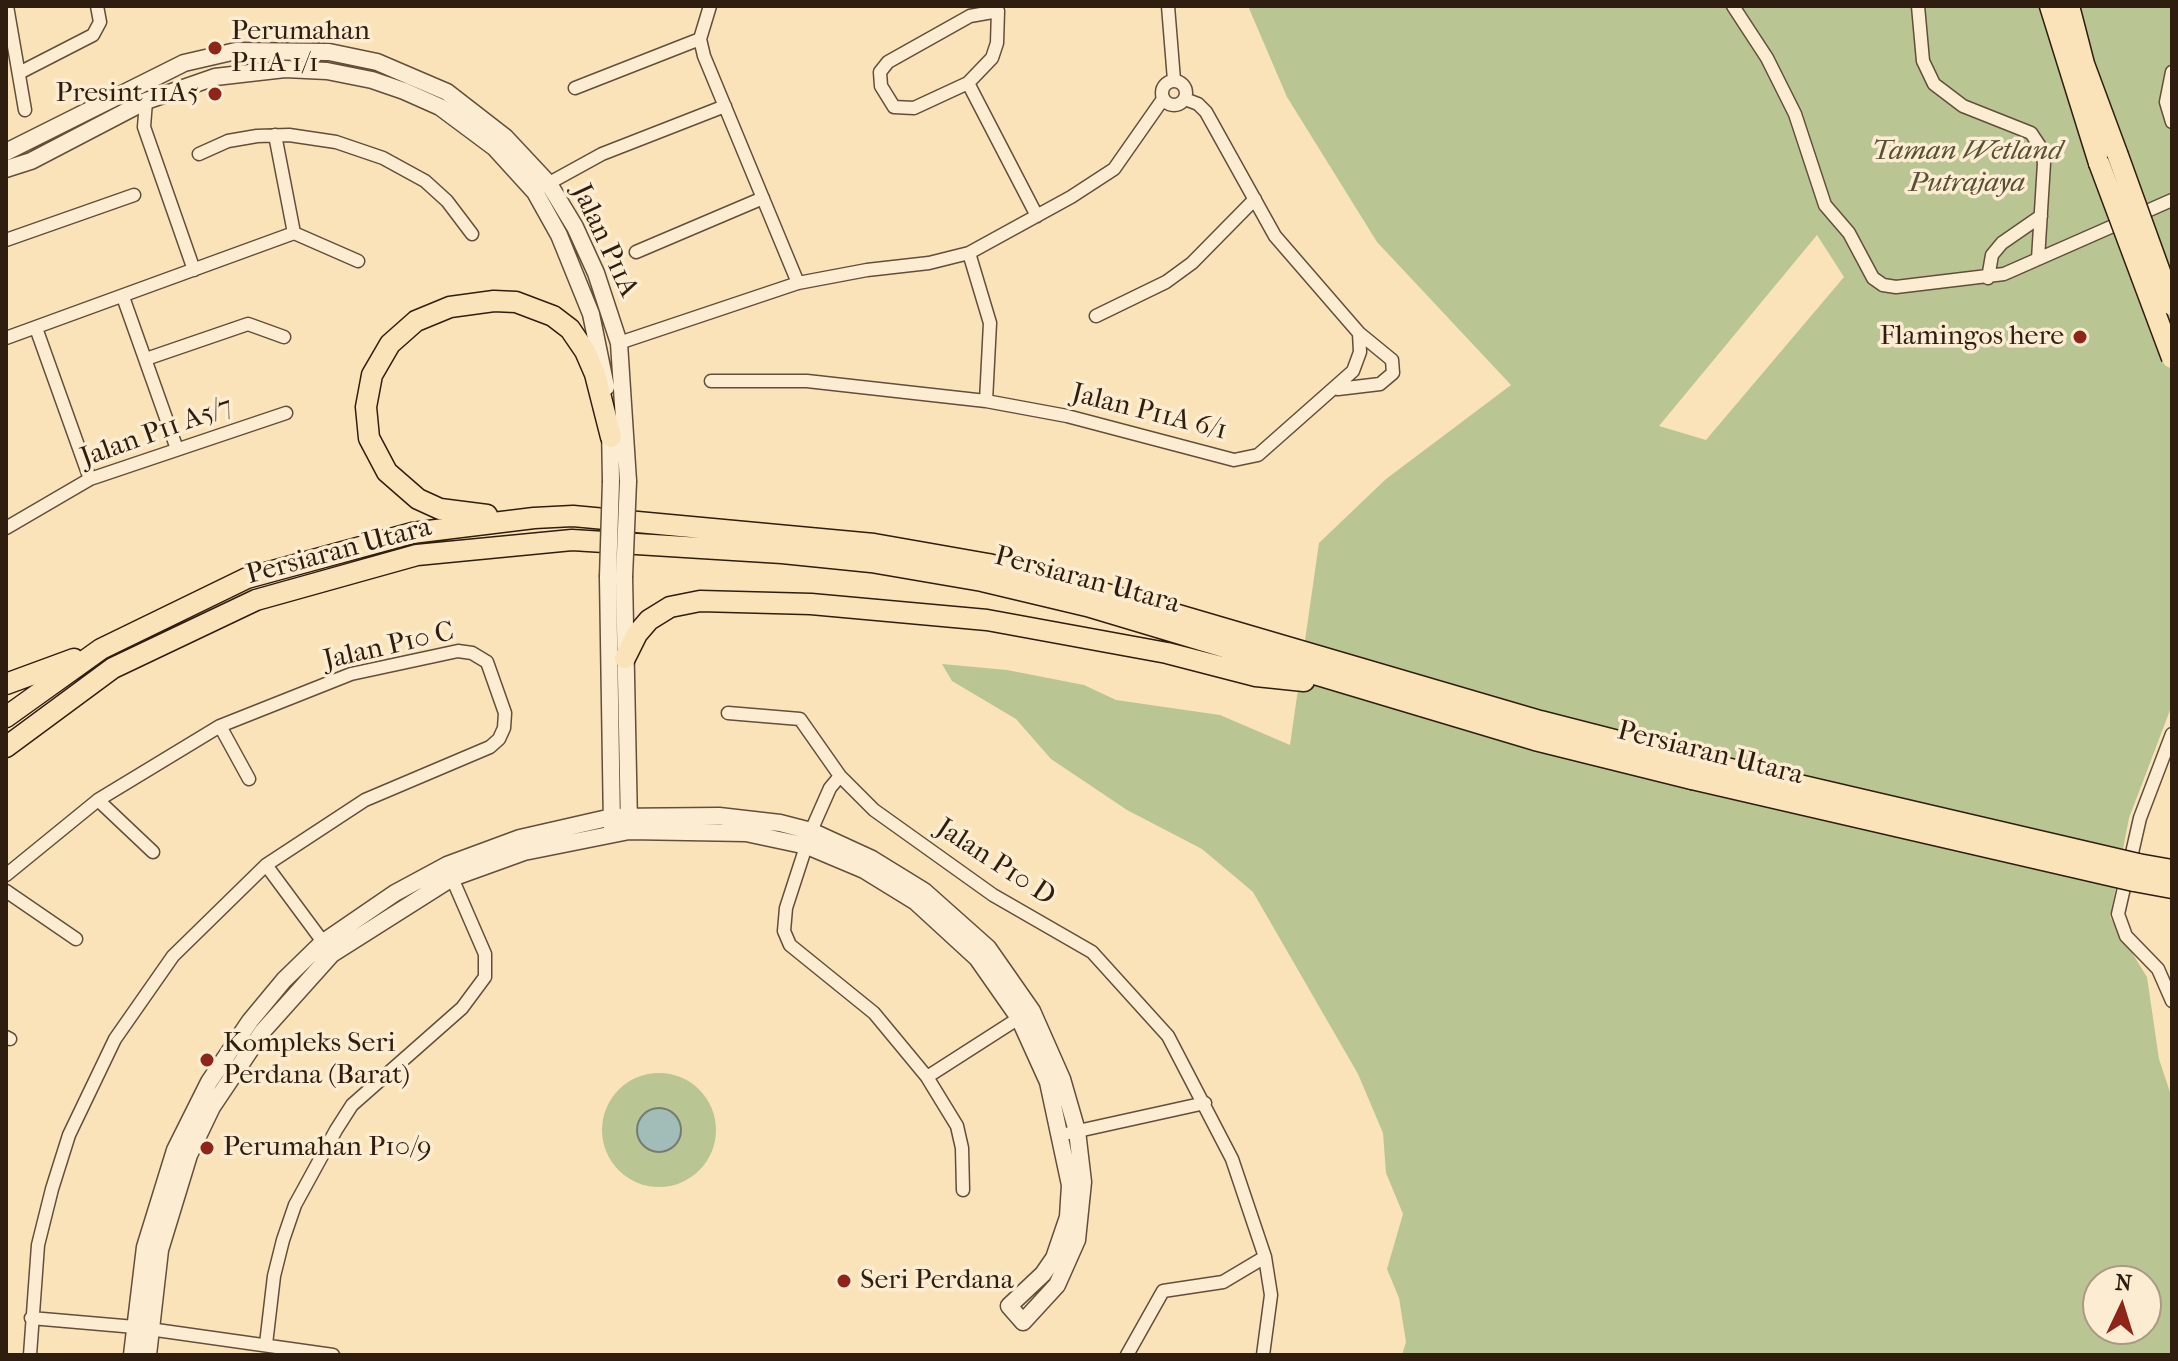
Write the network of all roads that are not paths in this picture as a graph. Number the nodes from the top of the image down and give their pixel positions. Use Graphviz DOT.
graph roads {
  1 [pos="7,6"];
  2 [pos="97,6"];
  3 [pos="710,6"];
  4 [pos="1168,6"];
  5 [pos="1733,6"];
  6 [pos="1918,6"];
  7 [pos="2050,6"];
  8 [pos="2069,6"];
  9 [pos="998,9"];
  10 [pos="700,39"];
  11 [pos="2172,72"];
  12 [pos="19,73"];
  13 [pos="1174,80"];
  14 [pos="968,83"];
  15 [pos="575,88"];
  16 [pos="1163,99"];
  17 [pos="1185,99"];
  18 [pos="146,101"];
  19 [pos="725,106"];
  20 [pos="25,110"];
  21 [pos="127,110"];
  22 [pos="2172,122"];
  23 [pos="144,127"];
  24 [pos="275,135"];
  25 [pos="6,152"];
  26 [pos="199,154"];
  27 [pos="2108,158"];
  28 [pos="6,169"];
  29 [pos="542,188"];
  30 [pos="134,195"];
  31 [pos="763,198"];
  32 [pos="1255,199"];
  33 [pos="2172,200"];
  34 [pos="1037,216"];
  35 [pos="2041,216"];
  36 [pos="294,233"];
  37 [pos="472,234"];
  38 [pos="6,240"];
  39 [pos="636,252"];
  40 [pos="969,253"];
  41 [pos="2038,259"];
  42 [pos="358,261"];
  43 [pos="194,270"];
  44 [pos="1988,278"];
  45 [pos="798,283"];
  46 [pos="123,297"];
  47 [pos="2172,305"];
  48 [pos="1096,316"];
  49 [pos="36,328"];
  50 [pos="1359,333"];
  51 [pos="284,337"];
  52 [pos="6,338"];
  53 [pos="619,343"];
  54 [pos="2172,358"];
  55 [pos="146,359"];
  56 [pos="711,381"];
  57 [pos="1336,389"];
  58 [pos="986,401"];
  59 [pos="286,413"];
  60 [pos="611,437"];
  61 [pos="177,449"];
  62 [pos="90,479"];
  63 [pos="619,481"];
  64 [pos="534,518"];
  65 [pos="7,523"];
  66 [pos="616,577"];
  67 [pos="101,649"];
  68 [pos="625,658"];
  69 [pos="6,684"];
  70 [pos="1356,687"];
  71 [pos="728,713"];
  72 [pos="6,717"];
  73 [pos="220,726"];
  74 [pos="2172,734"];
  75 [pos="6,747"];
  76 [pos="1694,770"];
  77 [pos="840,776"];
  78 [pos="249,779"];
  79 [pos="98,800"];
  80 [pos="620,824"];
  81 [pos="809,838"];
  82 [pos="153,852"];
  83 [pos="266,865"];
  84 [pos="2172,870"];
  85 [pos="2136,872"];
  86 [pos="6,875"];
  87 [pos="452,878"];
  88 [pos="2172,888"];
  89 [pos="6,891"];
  90 [pos="76,939"];
  91 [pos="327,948"];
  92 [pos="2172,1001"];
  93 [pos="1019,1018"];
  94 [pos="927,1077"];
  95 [pos="1205,1103"];
  96 [pos="1069,1132"];
  97 [pos="963,1190"];
  98 [pos="1265,1257"];
  99 [pos="31,1318"];
  100 [pos="142,1328"];
  101 [pos="266,1344"];
  102 [pos="30,1355"];
  103 [pos="132,1355"];
  104 [pos="148,1355"];
  105 [pos="330,1355"];
  106 [pos="1127,1355"];
  107 [pos="1263,1355"];
  1 -- 12 [label="street"];
  2 -- 12 [label="street"];
  3 -- 10 [label="street"];
  4 -- 13 [label="street"];
  5 -- 44 [label="street"];
  6 -- 35 [label="street"];
  7 -- 27 [label="main road"];
  8 -- 27 [label="main road"];
  9 -- 14 [label="street"];
  9 -- 14 [label="street"];
  10 -- 15 [label="street"];
  10 -- 19 [label="street"];
  11 -- 22 [label="street"];
  12 -- 20 [label="street"];
  13 -- 16 [label="street"];
  13 -- 17 [label="street"];
  14 -- 34 [label="street"];
  16 -- 17 [label="street"];
  16 -- 34 [label="street"];
  17 -- 32 [label="street"];
  18 -- 21 [label="street, Jalan P11A"];
  18 -- 23 [label="street"];
  18 -- 29 [label="street, Jalan P11A"];
  19 -- 29 [label="street"];
  19 -- 31 [label="street"];
  21 -- 23 [label="street"];
  21 -- 28 [label="street, Jalan P11A"];
  23 -- 43 [label="street"];
  24 -- 26 [label="street"];
  24 -- 36 [label="street"];
  24 -- 37 [label="street"];
  25 -- 29 [label="street, Jalan P11A"];
  27 -- 47 [label="main road, bridge"];
  27 -- 54 [label="main road, bridge"];
  29 -- 53 [label="street, Jalan P11A"];
  29 -- 60 [label="street, Jalan P11A"];
  30 -- 38 [label="street"];
  31 -- 39 [label="street"];
  31 -- 45 [label="street"];
  32 -- 48 [label="street"];
  32 -- 50 [label="street"];
  33 -- 41 [label="street"];
  34 -- 40 [label="street"];
  35 -- 41 [label="street"];
  35 -- 44 [label="street"];
  36 -- 42 [label="street"];
  36 -- 43 [label="street"];
  40 -- 45 [label="street"];
  40 -- 58 [label="street"];
  41 -- 44 [label="street"];
  43 -- 46 [label="street"];
  45 -- 53 [label="street"];
  46 -- 49 [label="street"];
  46 -- 55 [label="street"];
  49 -- 52 [label="street"];
  49 -- 62 [label="street"];
  50 -- 57 [label="street, Jalan P11A 6/1"];
  50 -- 57 [label="street"];
  51 -- 55 [label="street"];
  53 -- 63 [label="street, Jalan P11A"];
  55 -- 61 [label="street"];
  56 -- 58 [label="street, Jalan P11A 6/1"];
  57 -- 58 [label="street, Jalan P11A 6/1"];
  59 -- 61 [label="street, Jalan P11 A5/7"];
  60 -- 63 [label="street, Jalan P11A"];
  60 -- 64 [label="main road"];
  61 -- 62 [label="street, Jalan P11 A5/7"];
  62 -- 65 [label="street, Jalan P11 A5/7"];
  63 -- 66 [label="street, Jalan P11A, bridge"];
  64 -- 67 [label="main road, Persiaran Utara"];
  64 -- 76 [label="main road, Persiaran Utara"];
  66 -- 68 [label="street, Jalan P11A"];
  66 -- 80 [label="street, Jalan P11A"];
  67 -- 69 [label="main road"];
  67 -- 72 [label="main road, Persiaran Utara"];
  68 -- 70 [label="main road"];
  68 -- 80 [label="street, Jalan P11A"];
  70 -- 75 [label="main road, Persiaran Utara"];
  70 -- 76 [label="main road, Persiaran Utara"];
  71 -- 77 [label="street, Jalan P10 D"];
  73 -- 78 [label="street"];
  73 -- 79 [label="street, Jalan P10 C"];
  73 -- 83 [label="street, Jalan P10 C"];
  74 -- 92 [label="street"];
  76 -- 85 [label="main road, Persiaran Utara, bridge"];
  77 -- 81 [label="street"];
  77 -- 95 [label="street, Jalan P10 D"];
  79 -- 82 [label="street"];
  79 -- 86 [label="street, Jalan P10 C"];
  80 -- 81 [label="street"];
  80 -- 87 [label="street"];
  80 -- 91 [label="street"];
  81 -- 93 [label="street"];
  81 -- 94 [label="street"];
  81 -- 96 [label="street"];
  83 -- 91 [label="street"];
  83 -- 99 [label="street, Jalan P10 C"];
  84 -- 85 [label="main road, Persiaran Utara"];
  85 -- 88 [label="main road, Persiaran Utara"];
  87 -- 91 [label="street"];
  87 -- 101 [label="street"];
  89 -- 90 [label="street"];
  91 -- 100 [label="street"];
  93 -- 94 [label="street"];
  93 -- 96 [label="street"];
  94 -- 97 [label="street"];
  95 -- 96 [label="street"];
  95 -- 98 [label="street, Jalan P10 D"];
  96 -- 96 [label="street"];
  98 -- 106 [label="street"];
  98 -- 107 [label="street, Jalan P10 D"];
  99 -- 100 [label="street"];
  99 -- 102 [label="street, Jalan P10 C"];
  100 -- 101 [label="street"];
  100 -- 103 [label="street"];
  100 -- 104 [label="street"];
  101 -- 105 [label="street"];
}
